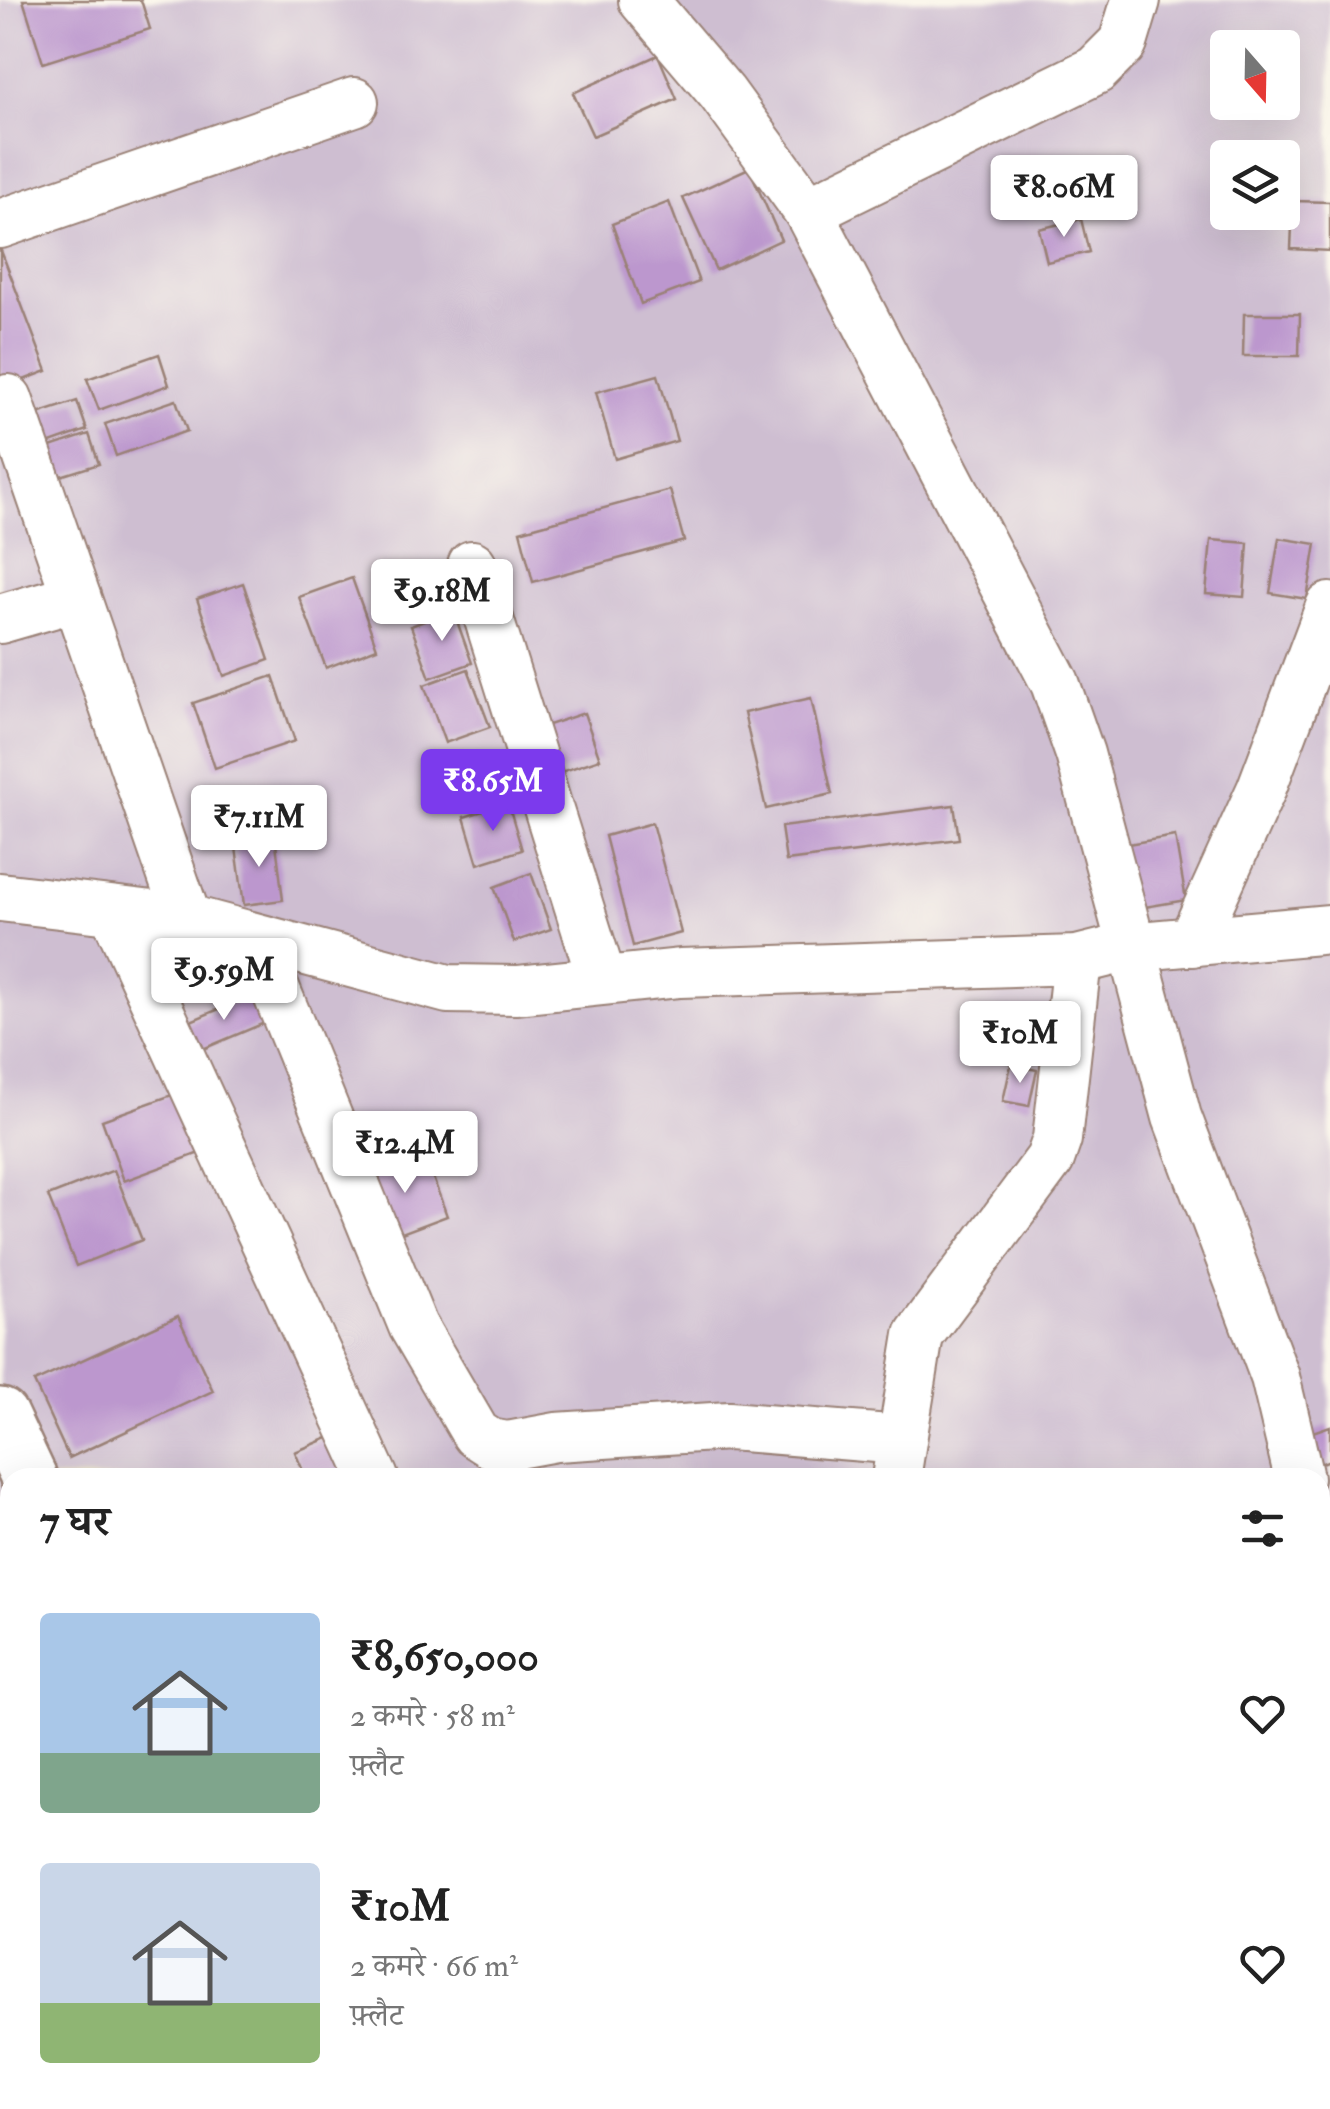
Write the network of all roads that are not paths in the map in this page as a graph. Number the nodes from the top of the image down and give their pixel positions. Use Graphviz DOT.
graph roads {
  1 [pos="642,0"];
  2 [pos="1136,0"];
  3 [pos="354,102"];
  4 [pos="808,211"];
  5 [pos="0,224"];
  6 [pos="8,399"];
  7 [pos="472,566"];
  8 [pos="76,597"];
  9 [pos="1330,608"];
  10 [pos="0,620"];
  11 [pos="0,897"];
  12 [pos="114,912"];
  13 [pos="186,919"];
  14 [pos="1330,929"];
  15 [pos="255,939"];
  16 [pos="1192,942"];
  17 [pos="1128,947"];
  18 [pos="1077,960"];
  19 [pos="602,980"];
  20 [pos="0,1416"];
  21 [pos="898,1459"];
  22 [pos="23,1468"];
  23 [pos="369,1468"];
  24 [pos="1298,1468"];
  1 -- 4 [label="street"];
  2 -- 4 [label="street"];
  3 -- 5 [label="street"];
  4 -- 17 [label="street"];
  6 -- 8 [label="street"];
  7 -- 19 [label="street"];
  8 -- 10 [label="street"];
  8 -- 13 [label="street"];
  9 -- 16 [label="street"];
  11 -- 12 [label="street"];
  12 -- 13 [label="street"];
  12 -- 23 [label="street"];
  13 -- 15 [label="street"];
  14 -- 16 [label="street"];
  15 -- 19 [label="street"];
  15 -- 21 [label="street"];
  16 -- 17 [label="street"];
  17 -- 18 [label="street"];
  17 -- 24 [label="street"];
  18 -- 19 [label="street"];
  18 -- 21 [label="street"];
  20 -- 22 [label="street"];
}
